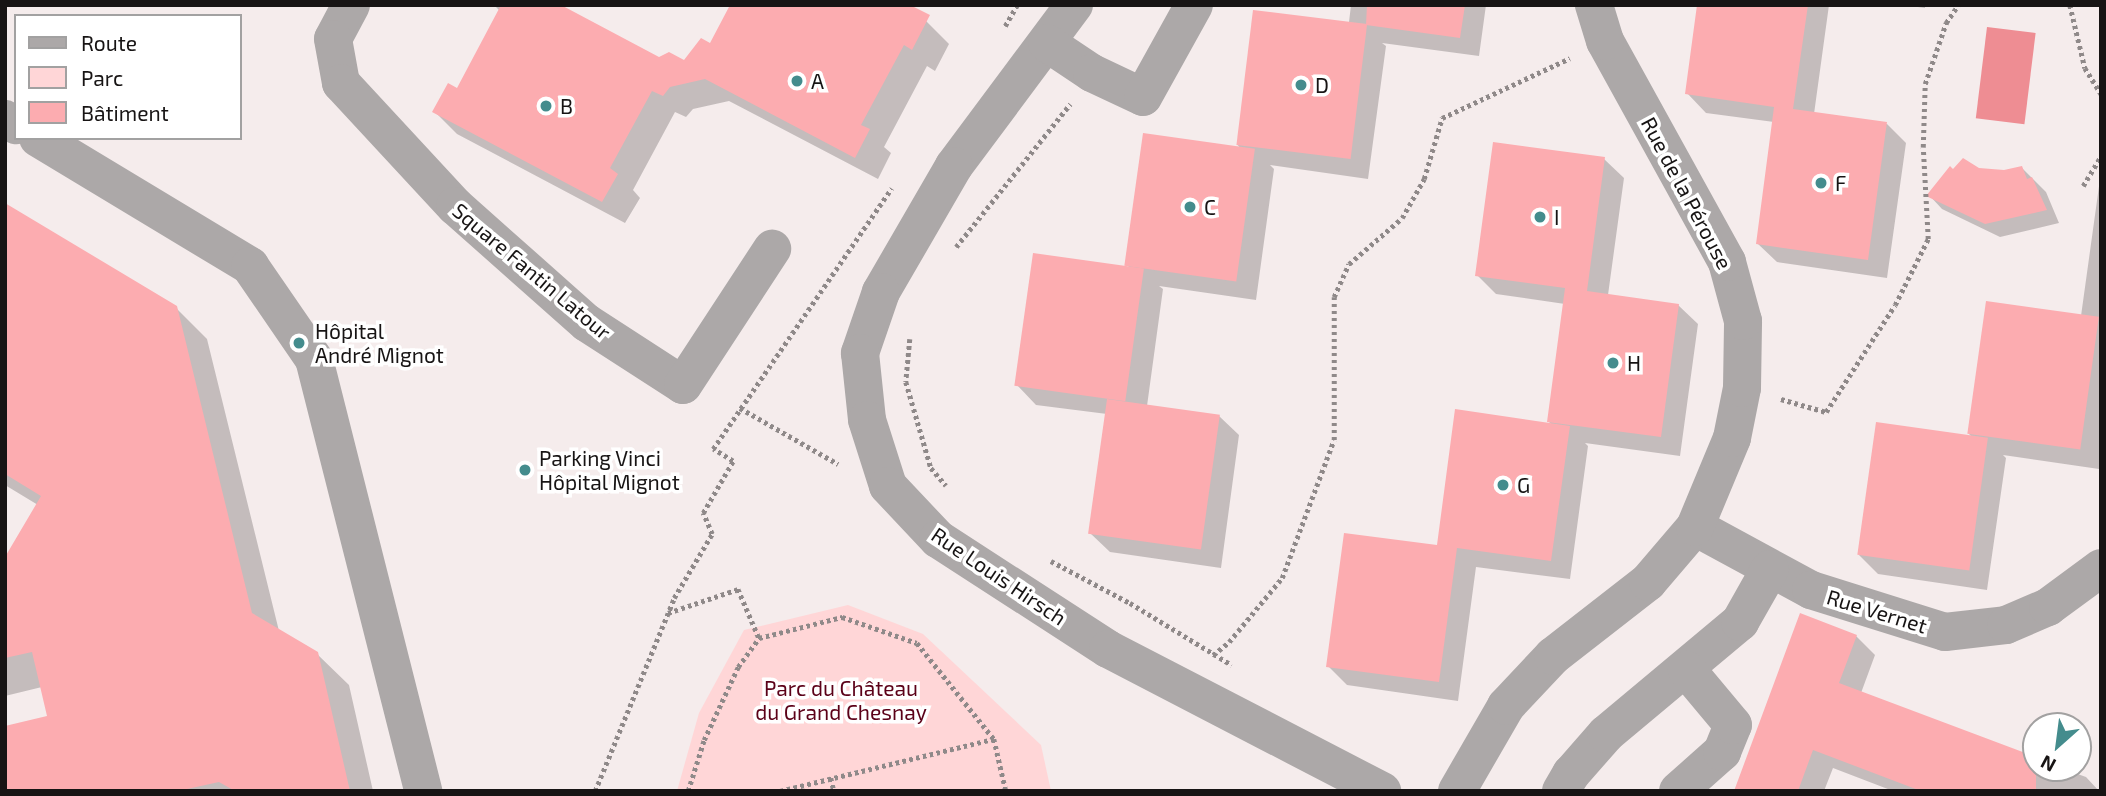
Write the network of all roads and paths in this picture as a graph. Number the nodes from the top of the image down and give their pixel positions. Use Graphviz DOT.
graph roads {
  1 [pos="351,5"];
  2 [pos="1017,5"];
  3 [pos="1074,5"];
  4 [pos="1194,5"];
  5 [pos="1594,5"];
  6 [pos="1958,5"];
  7 [pos="2070,5"];
  8 [pos="1003,30"];
  9 [pos="1605,41"];
  10 [pos="1047,43"];
  11 [pos="1091,73"];
  12 [pos="2101,94"];
  13 [pos="41,140"];
  14 [pos="2101,156"];
  15 [pos="900,177"];
  16 [pos="2083,186"];
  17 [pos="772,249"];
  18 [pos="953,250"];
  19 [pos="913,330"];
  20 [pos="1742,388"];
  21 [pos="954,494"];
  22 [pos="1695,527"];
  23 [pos="1040,555"];
  24 [pos="2101,568"];
  25 [pos="1770,569"];
  26 [pos="668,613"];
  27 [pos="759,638"];
  28 [pos="1214,654"];
  29 [pos="1237,668"];
  30 [pos="1687,670"];
  31 [pos="1182,685"];
  32 [pos="995,739"];
  33 [pos="831,778"];
  34 [pos="424,791"];
  35 [pos="595,791"];
  36 [pos="688,791"];
  37 [pos="780,791"];
  38 [pos="834,791"];
  39 [pos="1006,791"];
  40 [pos="1382,791"];
  41 [pos="1457,791"];
  42 [pos="1561,791"];
  43 [pos="1678,791"];
  1 -- 17 [label="street, Square Fantin Latour"];
  2 -- 8 [label="path"];
  3 -- 10 [label="street, Rue Louis Hirsch"];
  4 -- 11 [label="street"];
  5 -- 9 [label="street, Rue de la Pérouse"];
  6 -- 20 [label="path"];
  7 -- 12 [label="path"];
  9 -- 20 [label="street, Rue de la Pérouse"];
  9 -- 28 [label="path"];
  10 -- 11 [label="street"];
  10 -- 31 [label="street, Rue Louis Hirsch"];
  11 -- 18 [label="path"];
  13 -- 34 [label="street"];
  14 -- 16 [label="path"];
  15 -- 26 [label="path"];
  19 -- 21 [label="path"];
  20 -- 22 [label="street, Rue de la Pérouse"];
  22 -- 25 [label="street, Rue Vernet"];
  22 -- 41 [label="street, Rue de la Pérouse"];
  23 -- 28 [label="path"];
  24 -- 25 [label="street, Rue Vernet"];
  25 -- 30 [label="street"];
  26 -- 27 [label="path"];
  26 -- 35 [label="path"];
  27 -- 32 [label="path"];
  27 -- 36 [label="path"];
  28 -- 29 [label="path"];
  28 -- 31 [label="path"];
  30 -- 42 [label="street"];
  30 -- 43 [label="street"];
  31 -- 40 [label="street, Rue Louis Hirsch"];
  32 -- 33 [label="path"];
  32 -- 39 [label="path"];
  33 -- 37 [label="path"];
  33 -- 38 [label="path"];
}
